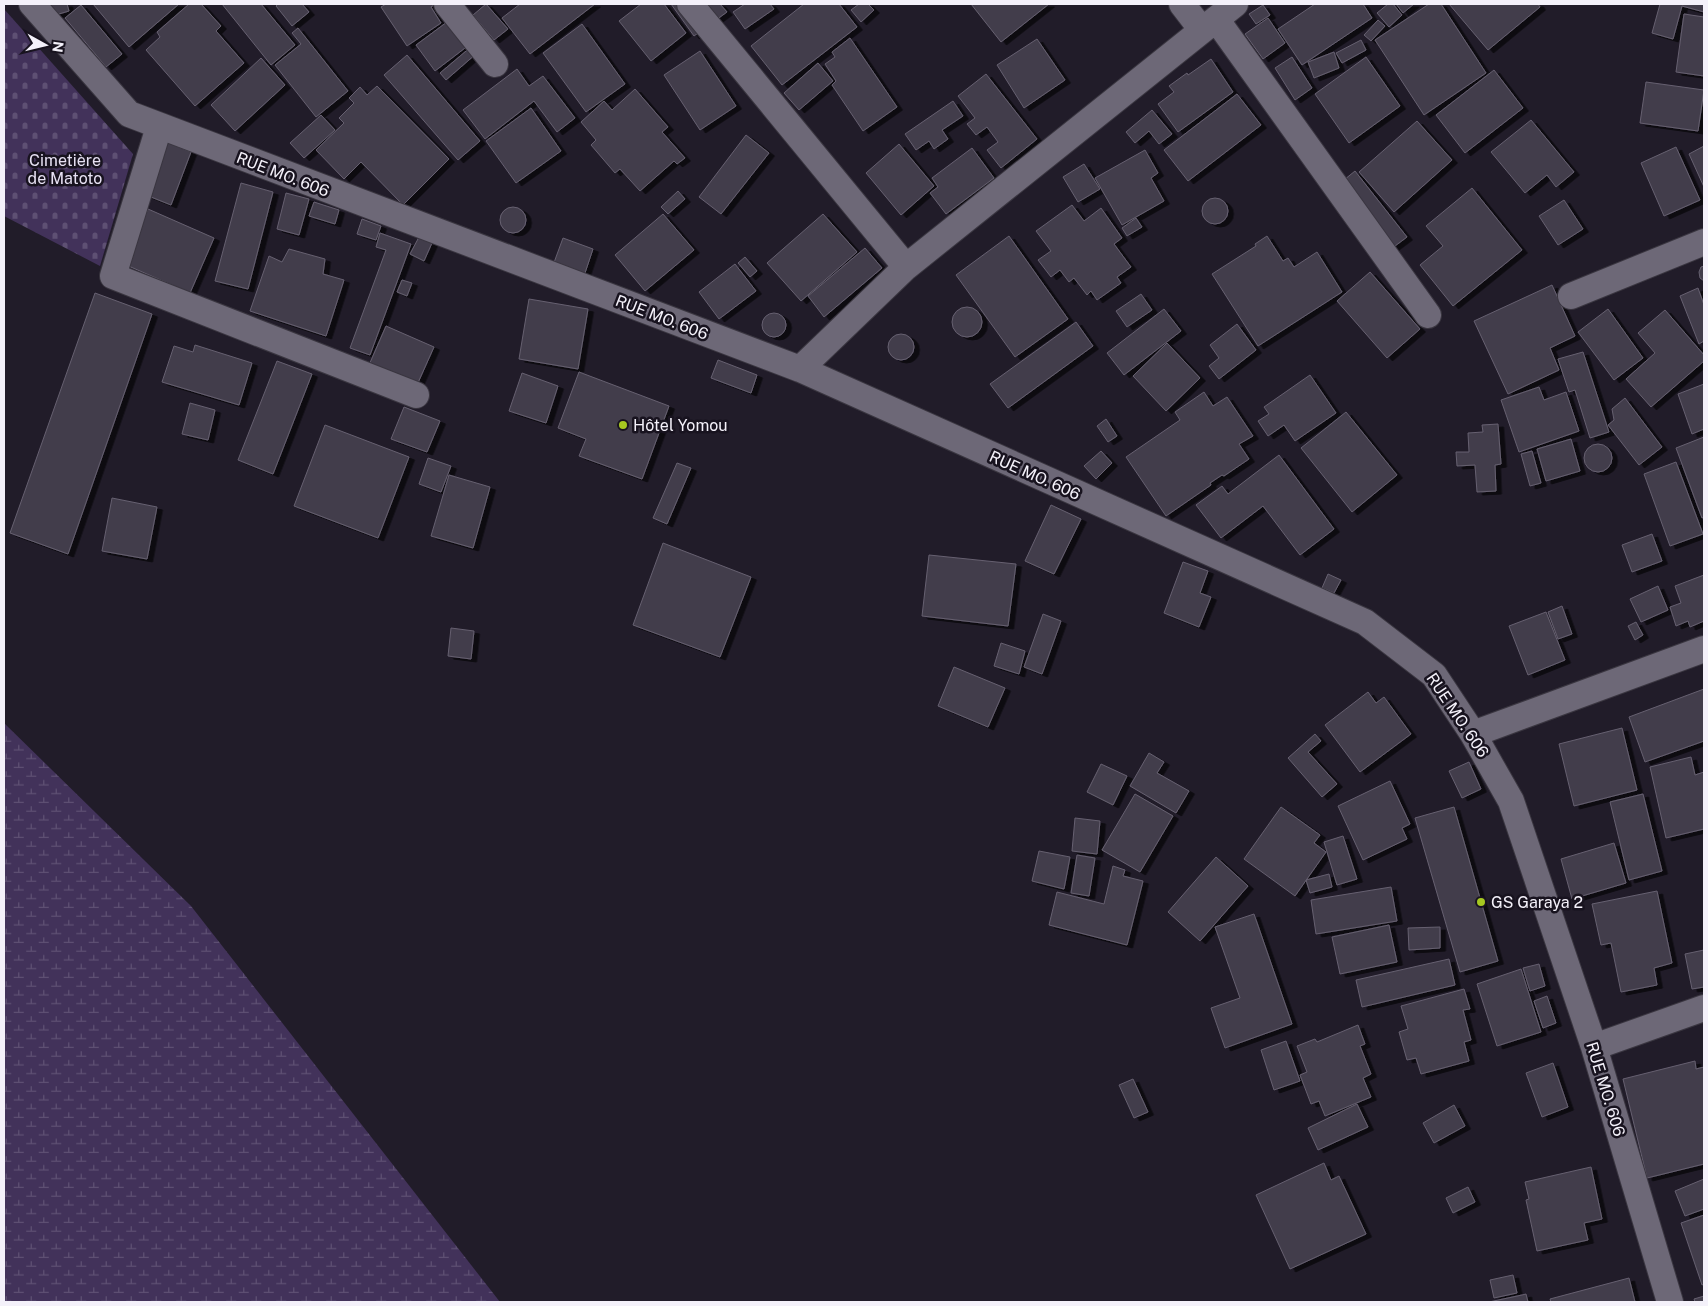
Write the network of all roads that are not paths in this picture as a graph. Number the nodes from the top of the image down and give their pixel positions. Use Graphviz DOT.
graph roads {
  1 [pos="32,4"];
  2 [pos="447,4"];
  3 [pos="690,4"];
  4 [pos="1182,4"];
  5 [pos="1218,17"];
  6 [pos="495,64"];
  7 [pos="159,127"];
  8 [pos="1704,242"];
  9 [pos="906,267"];
  10 [pos="1571,296"];
  11 [pos="1428,315"];
  12 [pos="800,370"];
  13 [pos="416,395"];
  14 [pos="1704,648"];
  15 [pos="1474,734"];
  16 [pos="1704,1008"];
  17 [pos="1594,1047"];
  18 [pos="1670,1302"];
  1 -- 7 [label="street, RUE MO. 606"];
  2 -- 6 [label="street"];
  3 -- 9 [label="street"];
  4 -- 5 [label="street"];
  5 -- 9 [label="street"];
  5 -- 11 [label="street"];
  7 -- 12 [label="street, RUE MO. 606"];
  7 -- 13 [label="street"];
  8 -- 10 [label="street"];
  9 -- 12 [label="street"];
  12 -- 15 [label="street, RUE MO. 606"];
  14 -- 15 [label="street"];
  15 -- 17 [label="street, RUE MO. 606"];
  16 -- 17 [label="street"];
  17 -- 18 [label="street, RUE MO. 606"];
}
